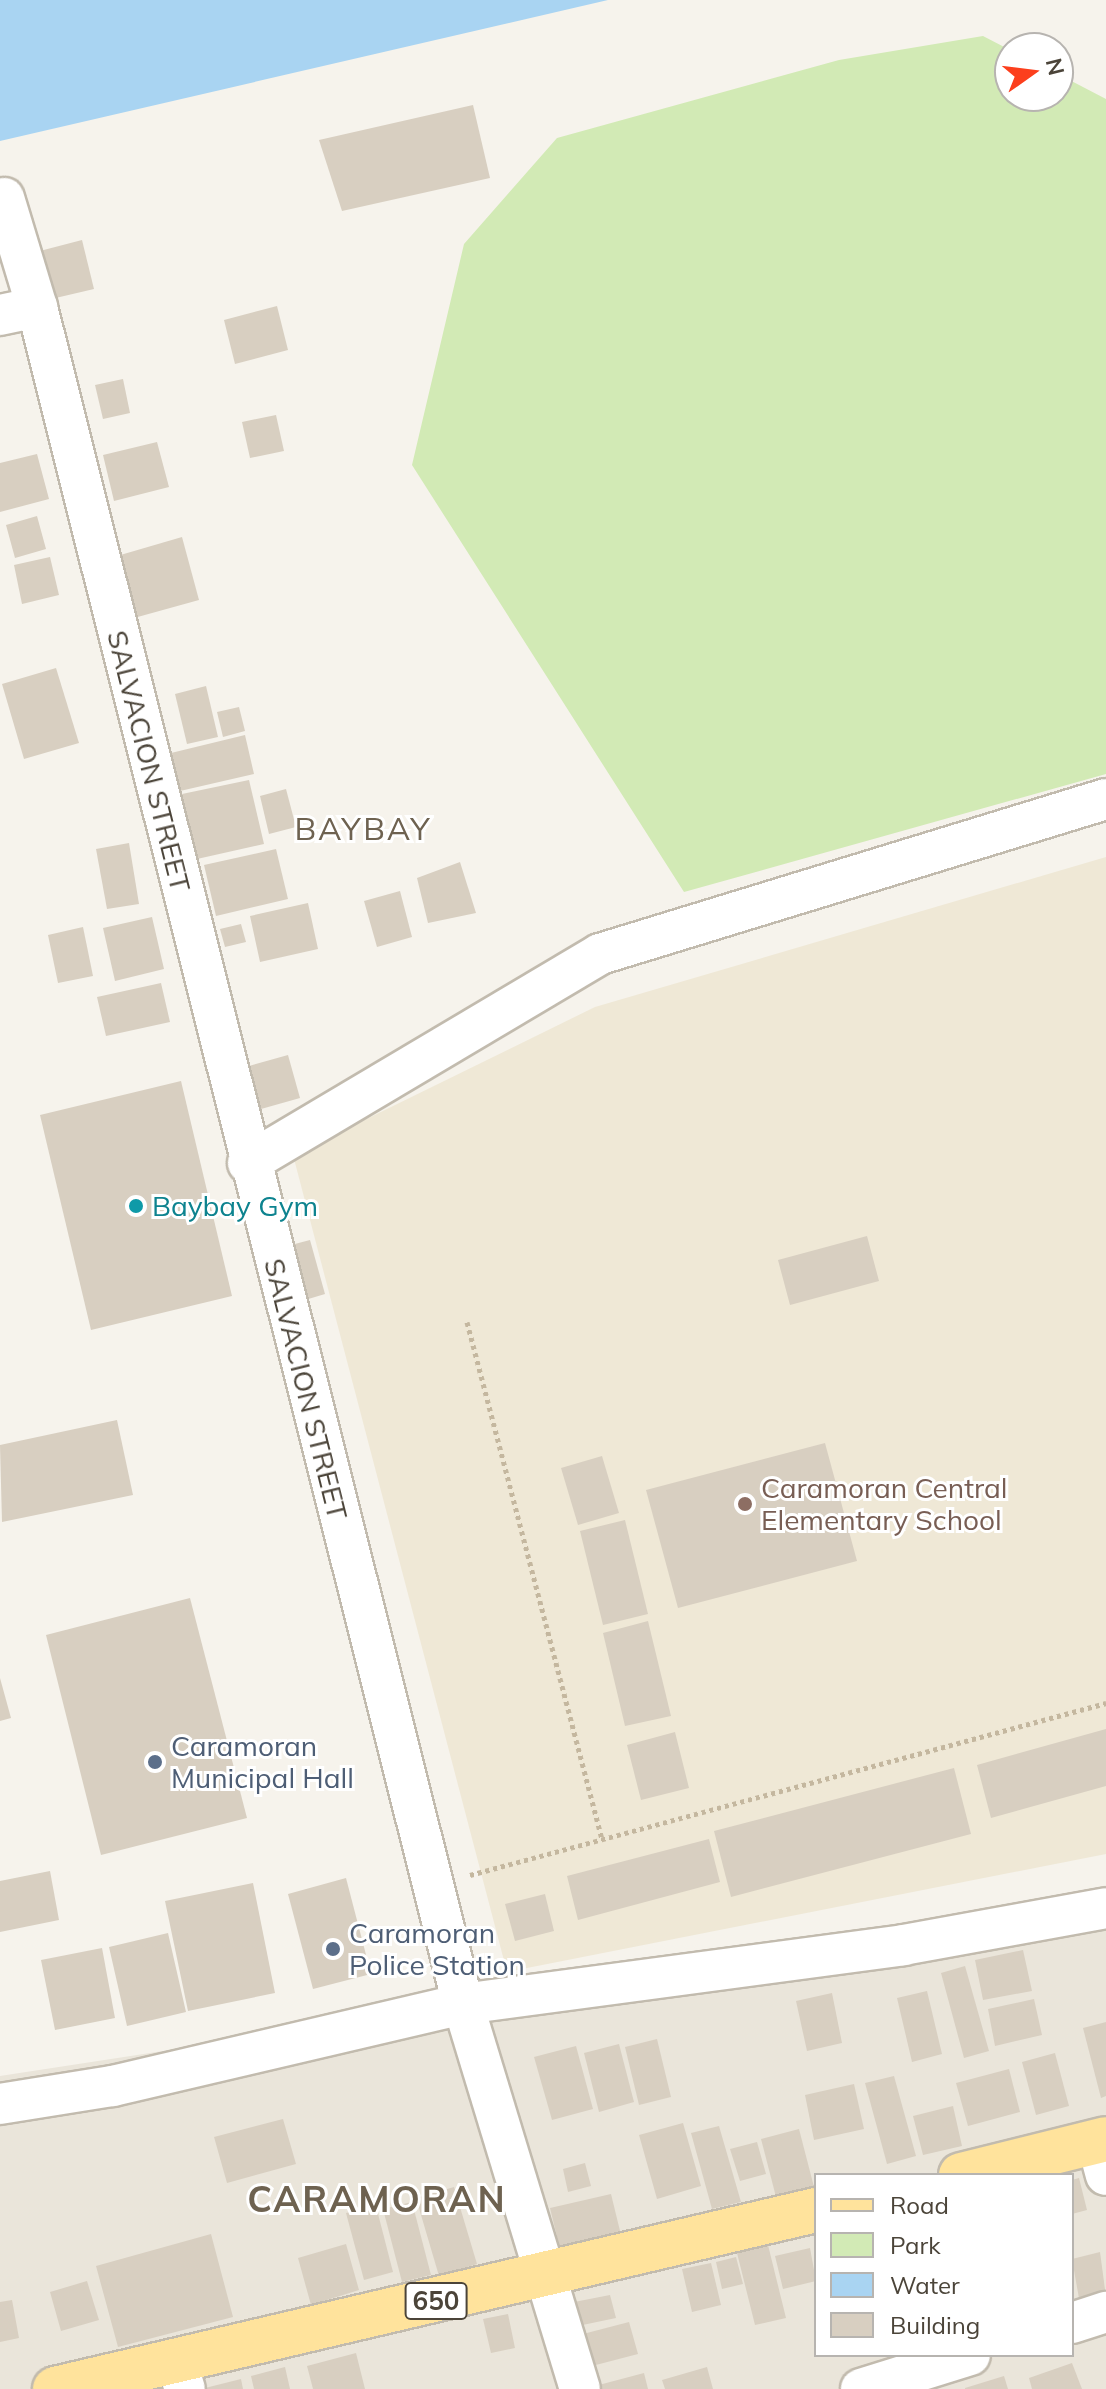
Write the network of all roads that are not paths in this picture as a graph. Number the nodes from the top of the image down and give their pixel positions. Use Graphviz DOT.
graph roads {
  1 [pos="4,198"];
  2 [pos="18,311"];
  3 [pos="1106,799"];
  4 [pos="248,1163"];
  5 [pos="1106,1908"];
  6 [pos="463,2004"];
  7 [pos="0,2104"];
  8 [pos="1103,2152"];
  9 [pos="973,2173"];
  10 [pos="814,2210"];
  11 [pos="545,2276"];
  12 [pos="1106,2312"];
  13 [pos="1074,2322"];
  14 [pos="964,2357"];
  15 [pos="180,2374"];
  16 [pos="55,2389"];
  17 [pos="580,2389"];
  18 [pos="861,2389"];
  1 -- 2 [label="street, SALVACION STREET"];
  2 -- 4 [label="street, SALVACION STREET"];
  3 -- 4 [label="street"];
  4 -- 6 [label="street, SALVACION STREET"];
  5 -- 6 [label="street"];
  6 -- 7 [label="street"];
  6 -- 11 [label="street, SALVACION STREET"];
  8 -- 9 [label="main road"];
  10 -- 11 [label="main road, 650"];
  11 -- 15 [label="main road, 650"];
  11 -- 17 [label="street, SALVACION STREET"];
  12 -- 13 [label="street"];
  14 -- 18 [label="street"];
  15 -- 16 [label="main road, 650"];
}
